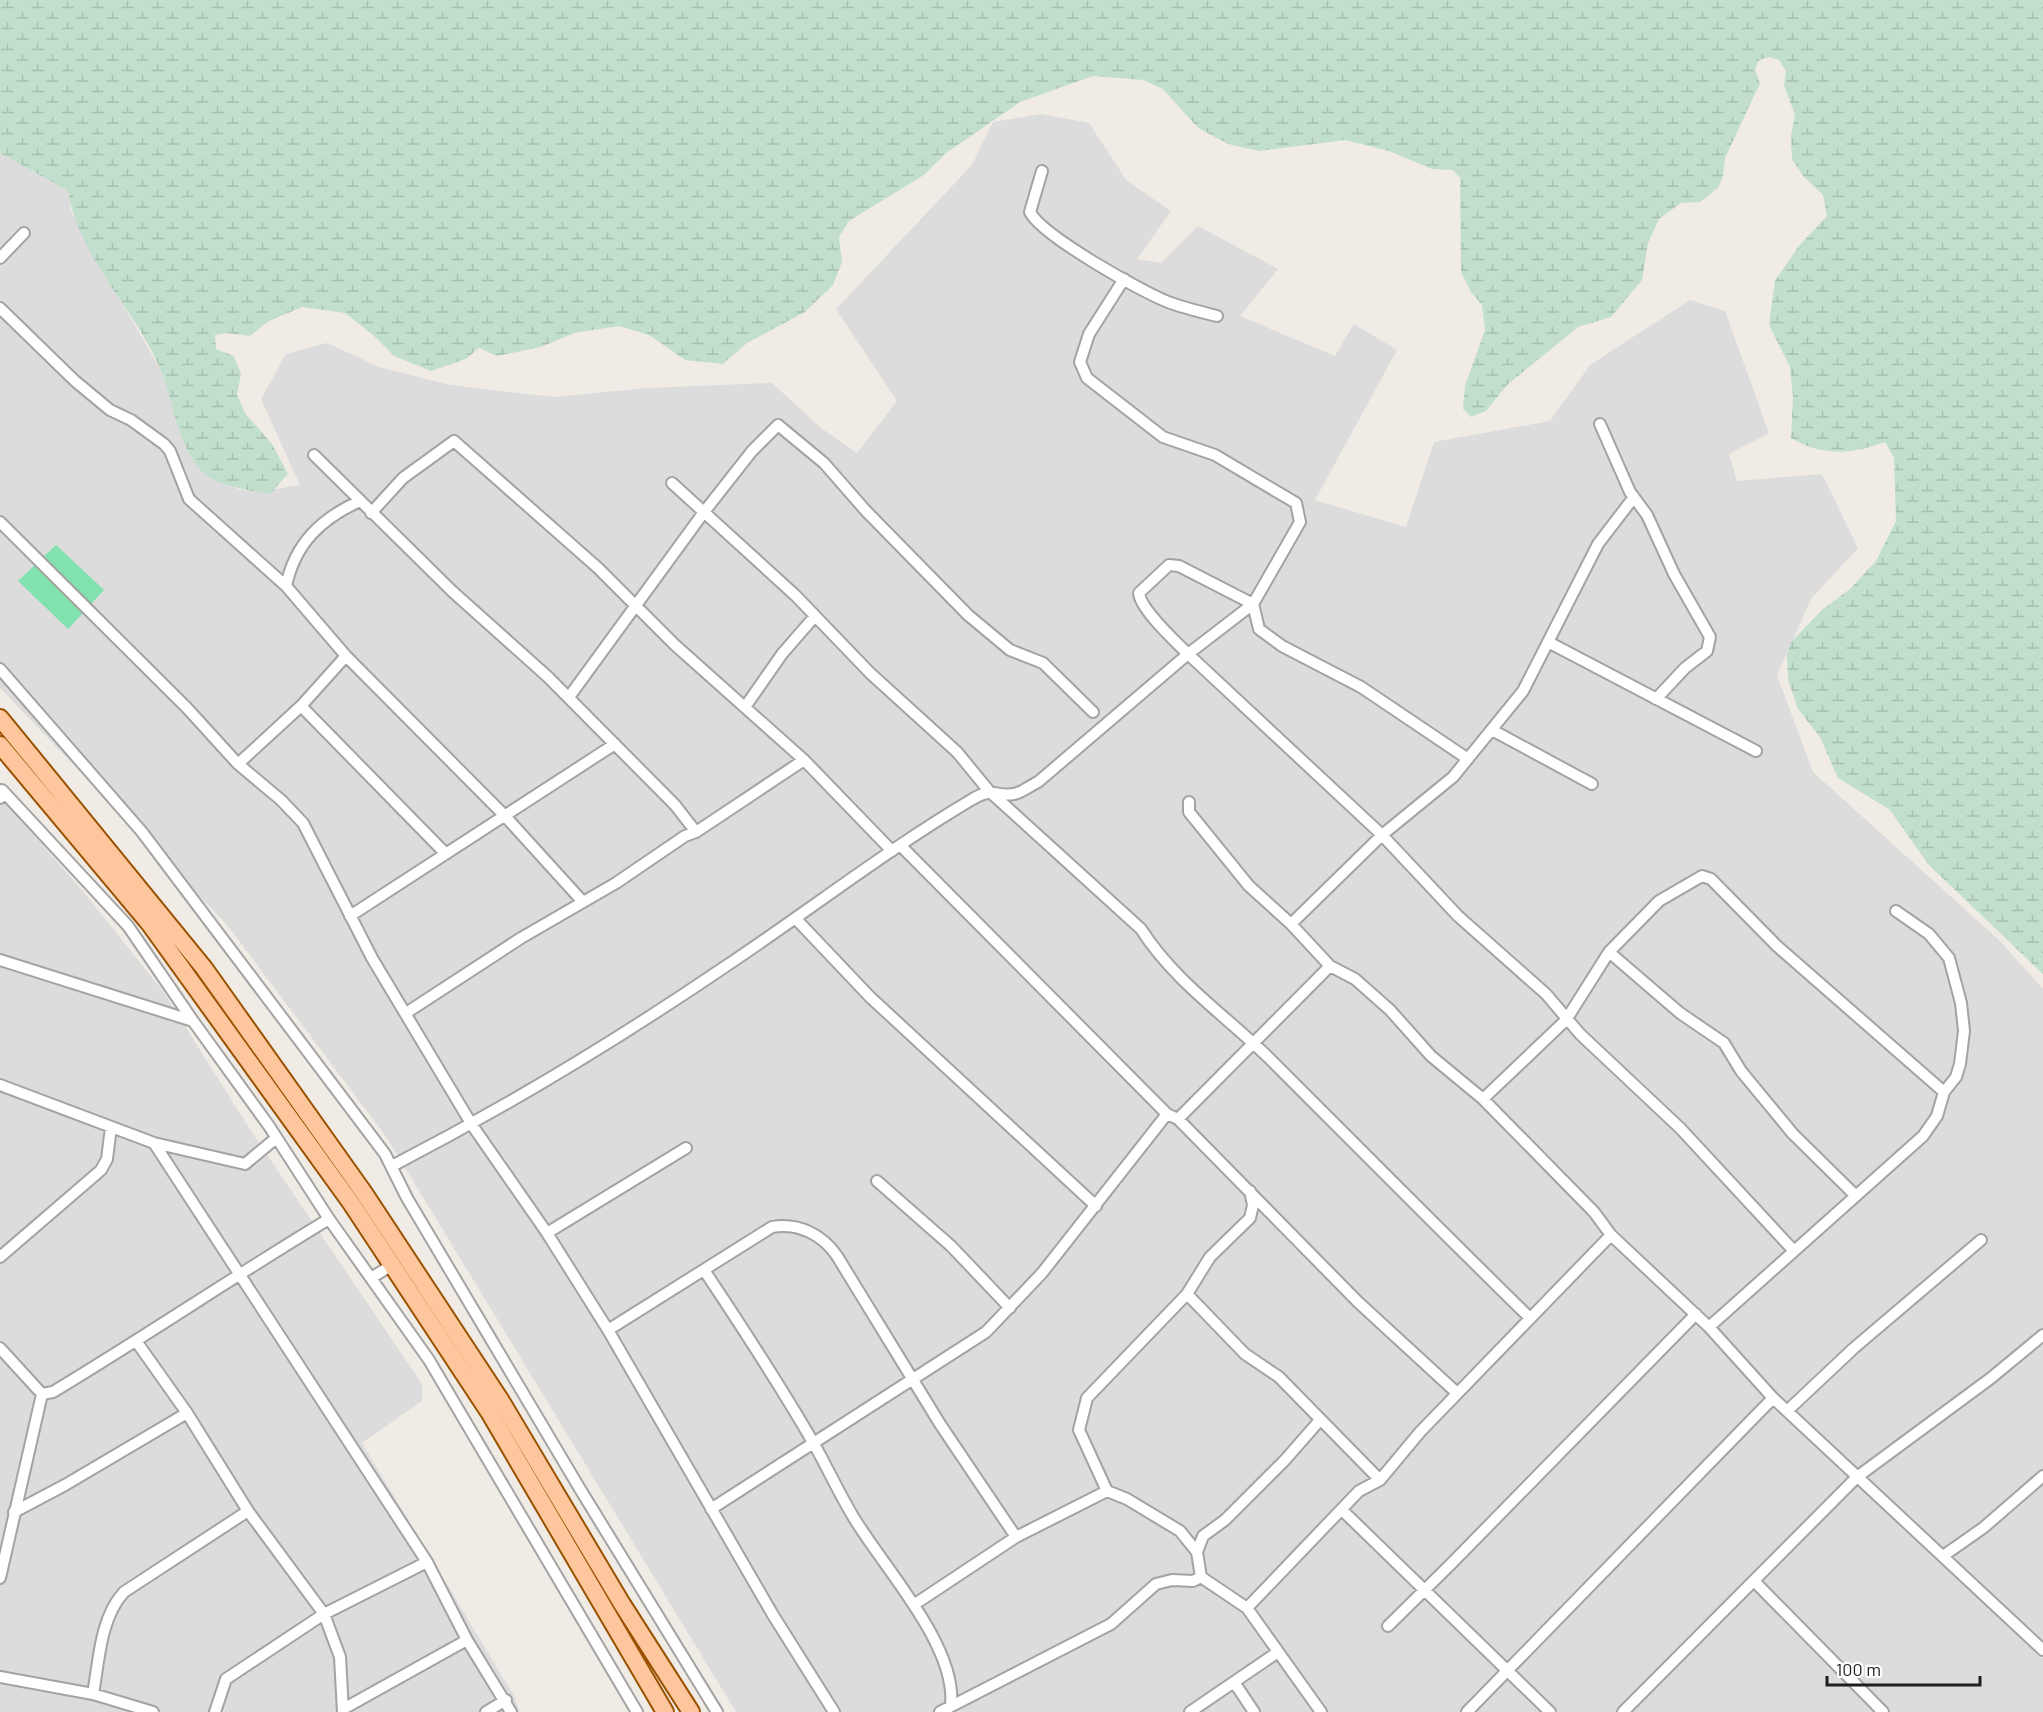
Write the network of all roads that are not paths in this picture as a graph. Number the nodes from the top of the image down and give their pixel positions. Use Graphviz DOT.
graph roads {
  1 [pos="1042,171"];
  2 [pos="24,233"];
  3 [pos="0,258"];
  4 [pos="1124,279"];
  5 [pos="0,308"];
  6 [pos="1217,316"];
  7 [pos="1600,424"];
  8 [pos="314,455"];
  9 [pos="672,483"];
  10 [pos="1634,497"];
  11 [pos="360,501"];
  12 [pos="705,512"];
  13 [pos="371,513"];
  14 [pos="0,522"];
  15 [pos="286,586"];
  16 [pos="1253,604"];
  17 [pos="637,605"];
  18 [pos="815,616"];
  19 [pos="1550,643"];
  20 [pos="1188,654"];
  21 [pos="346,656"];
  22 [pos="0,669"];
  23 [pos="569,697"];
  24 [pos="1656,699"];
  25 [pos="301,706"];
  26 [pos="745,707"];
  27 [pos="1093,712"];
  28 [pos="0,718"];
  29 [pos="1492,730"];
  30 [pos="615,744"];
  31 [pos="0,745"];
  32 [pos="1756,751"];
  33 [pos="1468,759"];
  34 [pos="804,760"];
  35 [pos="238,764"];
  36 [pos="1592,784"];
  37 [pos="989,791"];
  38 [pos="1,792"];
  39 [pos="1189,802"];
  40 [pos="505,816"];
  41 [pos="696,832"];
  42 [pos="1383,835"];
  43 [pos="896,848"];
  44 [pos="446,855"];
  45 [pos="583,902"];
  46 [pos="1896,911"];
  47 [pos="350,916"];
  48 [pos="796,919"];
  49 [pos="1291,924"];
  50 [pos="1609,952"];
  51 [pos="0,960"];
  52 [pos="1330,966"];
  53 [pos="406,1013"];
  54 [pos="1566,1020"];
  55 [pos="193,1021"];
  56 [pos="1253,1044"];
  57 [pos="0,1085"];
  58 [pos="1944,1092"];
  59 [pos="1483,1099"];
  60 [pos="1167,1114"];
  61 [pos="1178,1119"];
  62 [pos="472,1125"];
  63 [pos="111,1127"];
  64 [pos="275,1139"];
  65 [pos="154,1143"];
  66 [pos="687,1148"];
  67 [pos="392,1166"];
  68 [pos="877,1181"];
  69 [pos="1250,1191"];
  70 [pos="1856,1196"];
  71 [pos="1096,1206"];
  72 [pos="329,1219"];
  73 [pos="548,1233"];
  74 [pos="1611,1235"];
  75 [pos="1981,1240"];
  76 [pos="1794,1251"];
  77 [pos="0,1257"];
  78 [pos="392,1265"];
  79 [pos="705,1270"];
  80 [pos="237,1274"];
  81 [pos="370,1278"];
  82 [pos="1187,1294"];
  83 [pos="1010,1308"];
  84 [pos="1696,1314"];
  85 [pos="1530,1318"];
  86 [pos="1709,1327"];
  87 [pos="608,1330"];
  88 [pos="2043,1335"];
  89 [pos="136,1341"];
  90 [pos="0,1348"];
  91 [pos="914,1380"];
  92 [pos="1457,1393"];
  93 [pos="42,1395"];
  94 [pos="1773,1398"];
  95 [pos="1787,1411"];
  96 [pos="187,1413"];
  97 [pos="1320,1420"];
  98 [pos="814,1445"];
  99 [pos="2043,1476"];
  100 [pos="1857,1477"];
  101 [pos="1380,1480"];
  102 [pos="1107,1491"];
  103 [pos="711,1509"];
  104 [pos="1342,1510"];
  105 [pos="248,1511"];
  106 [pos="14,1512"];
  107 [pos="1016,1537"];
  108 [pos="1197,1552"];
  109 [pos="1942,1556"];
  110 [pos="427,1562"];
  111 [pos="1201,1577"];
  112 [pos="0,1578"];
  113 [pos="1754,1581"];
  114 [pos="1426,1590"];
  115 [pos="915,1604"];
  116 [pos="1247,1608"];
  117 [pos="324,1614"];
  118 [pos="1388,1626"];
  119 [pos="468,1640"];
  120 [pos="2043,1650"];
  121 [pos="1278,1652"];
  122 [pos="1507,1669"];
  123 [pos="0,1677"];
  124 [pos="1234,1682"];
  125 [pos="93,1695"];
  126 [pos="506,1700"];
  127 [pos="951,1704"];
  128 [pos="343,1710"];
  129 [pos="153,1712"];
  130 [pos="215,1712"];
  131 [pos="486,1712"];
  132 [pos="511,1712"];
  133 [pos="637,1712"];
  134 [pos="665,1712"];
  135 [pos="691,1712"];
  136 [pos="717,1712"];
  137 [pos="834,1712"];
  138 [pos="940,1712"];
  139 [pos="1190,1712"];
  140 [pos="1254,1712"];
  141 [pos="1321,1712"];
  142 [pos="1467,1712"];
  143 [pos="1550,1712"];
  144 [pos="1623,1712"];
  145 [pos="1883,1712"];
  1 -- 4 [label="street"];
  2 -- 3 [label="street"];
  4 -- 6 [label="street"];
  4 -- 16 [label="street"];
  5 -- 15 [label="street"];
  7 -- 10 [label="street"];
  8 -- 11 [label="street"];
  9 -- 12 [label="street"];
  10 -- 19 [label="street"];
  10 -- 24 [label="street"];
  11 -- 13 [label="street"];
  11 -- 15 [label="street"];
  12 -- 17 [label="street"];
  12 -- 18 [label="street"];
  12 -- 27 [label="street"];
  13 -- 17 [label="street"];
  13 -- 23 [label="street"];
  14 -- 35 [label="street"];
  15 -- 21 [label="street"];
  16 -- 20 [label="street"];
  16 -- 20 [label="street"];
  16 -- 33 [label="street"];
  17 -- 23 [label="street"];
  17 -- 26 [label="street"];
  18 -- 26 [label="street"];
  18 -- 37 [label="street"];
  19 -- 24 [label="street"];
  19 -- 29 [label="street"];
  20 -- 37 [label="street"];
  20 -- 42 [label="street"];
  21 -- 25 [label="street"];
  21 -- 40 [label="street"];
  22 -- 67 [label="street"];
  23 -- 30 [label="street"];
  24 -- 32 [label="street"];
  25 -- 35 [label="street"];
  25 -- 44 [label="street"];
  26 -- 34 [label="street"];
  28 -- 135 [label="main road"];
  29 -- 33 [label="street"];
  29 -- 36 [label="street"];
  30 -- 40 [label="street"];
  30 -- 41 [label="street"];
  31 -- 78 [label="main road"];
  33 -- 42 [label="street"];
  34 -- 41 [label="street"];
  34 -- 43 [label="street"];
  35 -- 47 [label="street"];
  37 -- 43 [label="street"];
  37 -- 56 [label="street"];
  38 -- 55 [label="street"];
  39 -- 49 [label="street"];
  40 -- 44 [label="street"];
  40 -- 45 [label="street"];
  41 -- 45 [label="street"];
  42 -- 49 [label="street"];
  42 -- 54 [label="street"];
  43 -- 48 [label="street"];
  43 -- 60 [label="street"];
  44 -- 47 [label="street"];
  45 -- 53 [label="street"];
  46 -- 58 [label="street"];
  47 -- 53 [label="street"];
  48 -- 62 [label="street"];
  48 -- 71 [label="street"];
  49 -- 52 [label="street"];
  50 -- 54 [label="street"];
  50 -- 58 [label="street"];
  50 -- 70 [label="street"];
  51 -- 55 [label="street"];
  52 -- 56 [label="street"];
  52 -- 59 [label="street"];
  53 -- 62 [label="street"];
  54 -- 59 [label="street"];
  54 -- 76 [label="street"];
  55 -- 64 [label="street"];
  56 -- 61 [label="street"];
  56 -- 85 [label="street"];
  57 -- 63 [label="street"];
  58 -- 70 [label="street"];
  59 -- 74 [label="street"];
  60 -- 61 [label="street"];
  60 -- 71 [label="street"];
  61 -- 69 [label="street"];
  62 -- 67 [label="street"];
  62 -- 73 [label="street"];
  63 -- 65 [label="street"];
  63 -- 77 [label="street"];
  64 -- 65 [label="street"];
  64 -- 72 [label="street"];
  65 -- 80 [label="street"];
  66 -- 73 [label="street"];
  67 -- 136 [label="street"];
  68 -- 83 [label="street"];
  69 -- 82 [label="street"];
  69 -- 92 [label="street"];
  70 -- 76 [label="street"];
  71 -- 83 [label="street"];
  72 -- 80 [label="street"];
  72 -- 81 [label="street"];
  73 -- 87 [label="street"];
  74 -- 84 [label="street"];
  74 -- 85 [label="street"];
  75 -- 95 [label="street"];
  76 -- 86 [label="street"];
  78 -- 81 [label="street"];
  78 -- 134 [label="main road"];
  79 -- 87 [label="street"];
  79 -- 91 [label="street"];
  79 -- 98 [label="street"];
  80 -- 89 [label="street"];
  80 -- 110 [label="street"];
  81 -- 133 [label="street"];
  82 -- 97 [label="street"];
  82 -- 102 [label="street"];
  83 -- 91 [label="street"];
  84 -- 86 [label="street"];
  84 -- 114 [label="street"];
  85 -- 92 [label="street"];
  86 -- 94 [label="street"];
  87 -- 103 [label="street"];
  88 -- 100 [label="street"];
  89 -- 93 [label="street"];
  89 -- 96 [label="street"];
  90 -- 93 [label="street"];
  91 -- 98 [label="street"];
  91 -- 107 [label="street"];
  92 -- 101 [label="street"];
  93 -- 106 [label="street"];
  94 -- 95 [label="street"];
  94 -- 122 [label="street"];
  95 -- 100 [label="street"];
  96 -- 105 [label="street"];
  96 -- 106 [label="street"];
  97 -- 101 [label="street"];
  97 -- 108 [label="street"];
  98 -- 103 [label="street"];
  98 -- 115 [label="street"];
  99 -- 109 [label="street"];
  100 -- 109 [label="street"];
  100 -- 113 [label="street"];
  101 -- 104 [label="street"];
  102 -- 107 [label="street"];
  102 -- 108 [label="street"];
  103 -- 137 [label="street"];
  104 -- 114 [label="street"];
  104 -- 116 [label="street"];
  105 -- 117 [label="street"];
  105 -- 125 [label="street"];
  106 -- 112 [label="street"];
  107 -- 115 [label="street"];
  108 -- 111 [label="street"];
  109 -- 120 [label="street"];
  110 -- 117 [label="street"];
  110 -- 119 [label="street"];
  111 -- 116 [label="street"];
  111 -- 127 [label="street"];
  113 -- 144 [label="street"];
  113 -- 145 [label="street"];
  114 -- 118 [label="street"];
  114 -- 122 [label="street"];
  115 -- 127 [label="street"];
  116 -- 121 [label="street"];
  117 -- 128 [label="street"];
  117 -- 130 [label="street"];
  119 -- 126 [label="street"];
  119 -- 128 [label="street"];
  121 -- 124 [label="street"];
  121 -- 141 [label="street"];
  122 -- 142 [label="street"];
  122 -- 143 [label="street"];
  123 -- 125 [label="street"];
  124 -- 139 [label="street"];
  124 -- 140 [label="street"];
  125 -- 129 [label="street"];
  126 -- 131 [label="street"];
  126 -- 132 [label="street"];
  127 -- 138 [label="street"];
}
